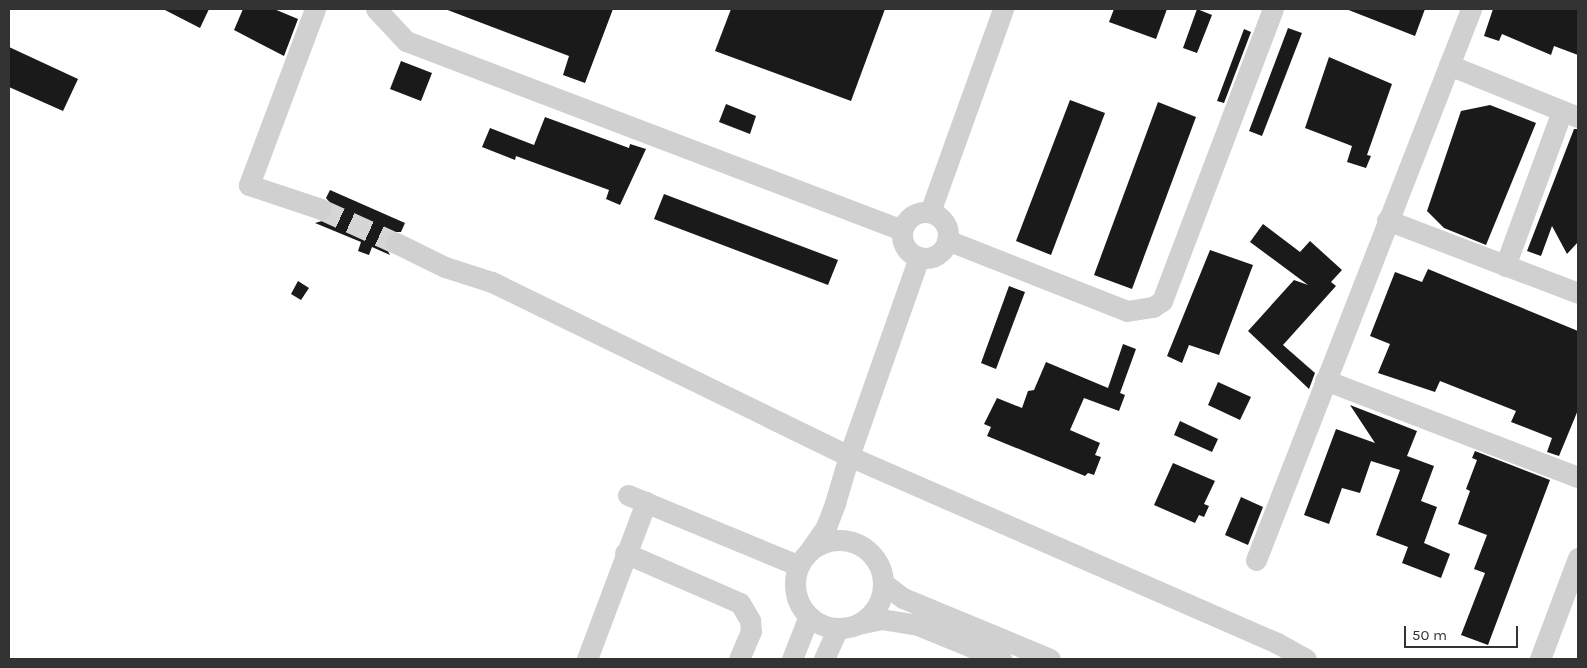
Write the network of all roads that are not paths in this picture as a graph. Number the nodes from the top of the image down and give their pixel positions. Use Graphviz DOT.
graph roads {
  1 [pos="315,9"];
  2 [pos="376,9"];
  3 [pos="1003,9"];
  4 [pos="1273,9"];
  5 [pos="1470,9"];
  6 [pos="1449,65"];
  7 [pos="1570,114"];
  8 [pos="322,209"];
  9 [pos="930,212"];
  10 [pos="1387,220"];
  11 [pos="902,230"];
  12 [pos="947,240"];
  13 [pos="396,243"];
  14 [pos="919,257"];
  15 [pos="1505,266"];
  16 [pos="1578,293"];
  17 [pos="1326,380"];
  18 [pos="848,456"];
  19 [pos="1578,477"];
  20 [pos="835,503"];
  21 [pos="866,549"];
  22 [pos="625,553"];
  23 [pos="1578,558"];
  24 [pos="804,559"];
  25 [pos="1256,560"];
  26 [pos="883,583"];
  27 [pos="809,616"];
  28 [pos="846,626"];
  29 [pos="587,659"];
  30 [pos="739,659"];
  31 [pos="792,659"];
  32 [pos="824,659"];
  33 [pos="1000,659"];
  34 [pos="1050,659"];
  35 [pos="1306,659"];
  36 [pos="1540,659"];
  1 -- 8 [label="street"];
  2 -- 11 [label="street"];
  3 -- 9 [label="street"];
  4 -- 12 [label="street"];
  5 -- 6 [label="street"];
  6 -- 7 [label="street"];
  6 -- 10 [label="street"];
  7 -- 15 [label="street"];
  9 -- 11 [label="street"];
  9 -- 12 [label="street"];
  10 -- 15 [label="street"];
  10 -- 17 [label="street"];
  11 -- 14 [label="street"];
  12 -- 14 [label="street"];
  13 -- 18 [label="street"];
  14 -- 18 [label="street"];
  15 -- 16 [label="street"];
  17 -- 19 [label="street"];
  17 -- 25 [label="street"];
  18 -- 20 [label="street"];
  18 -- 35 [label="street"];
  20 -- 21 [label="street"];
  20 -- 24 [label="street"];
  21 -- 24 [label="street"];
  21 -- 26 [label="street"];
  22 -- 24 [label="street"];
  22 -- 29 [label="street"];
  22 -- 30 [label="street"];
  23 -- 36 [label="street"];
  24 -- 27 [label="street"];
  26 -- 28 [label="street"];
  26 -- 34 [label="street"];
  27 -- 28 [label="street"];
  27 -- 31 [label="street"];
  28 -- 32 [label="street"];
  28 -- 33 [label="street"];
}
